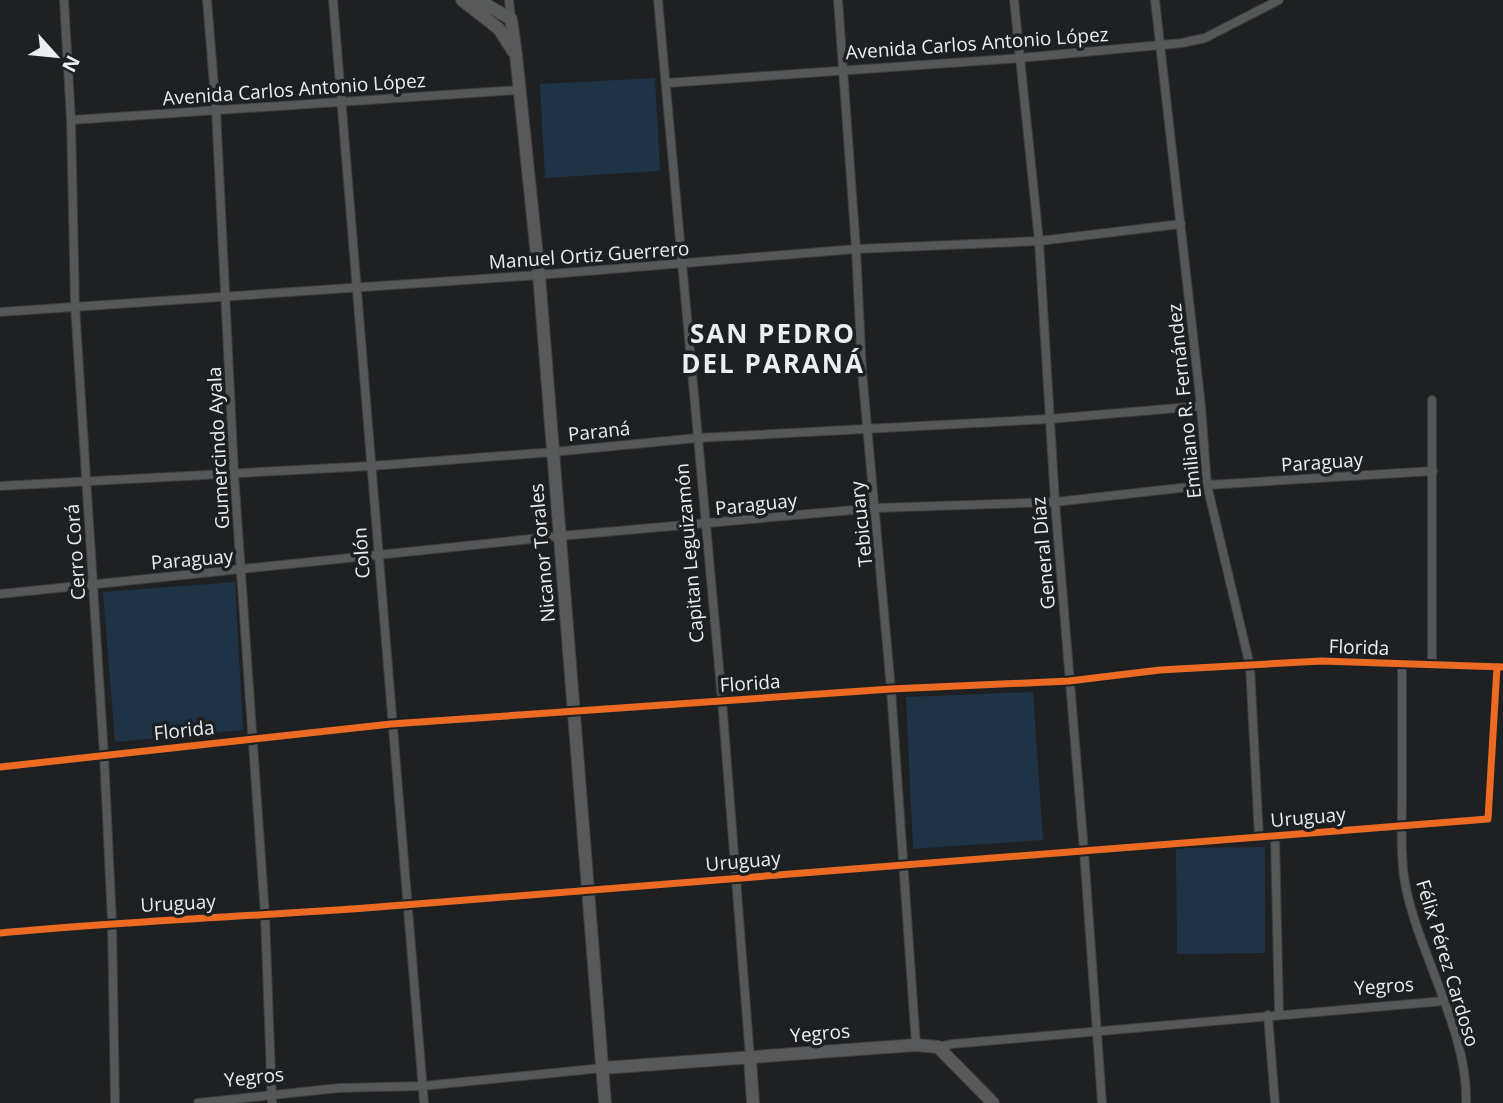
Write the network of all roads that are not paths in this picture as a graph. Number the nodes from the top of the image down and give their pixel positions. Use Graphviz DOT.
graph roads {
  1 [pos="64,0"];
  2 [pos="206,0"];
  3 [pos="332,0"];
  4 [pos="462,0"];
  5 [pos="478,0"];
  6 [pos="509,0"];
  7 [pos="658,0"];
  8 [pos="838,0"];
  9 [pos="1014,0"];
  10 [pos="1155,0"];
  11 [pos="1279,0"];
  12 [pos="511,19"];
  13 [pos="1159,45"];
  14 [pos="516,55"];
  15 [pos="1020,58"];
  16 [pos="843,69"];
  17 [pos="667,83"];
  18 [pos="519,90"];
  19 [pos="341,102"];
  20 [pos="216,110"];
  21 [pos="71,120"];
  22 [pos="1181,224"];
  23 [pos="1039,241"];
  24 [pos="856,249"];
  25 [pos="682,264"];
  26 [pos="539,275"];
  27 [pos="355,288"];
  28 [pos="225,296"];
  29 [pos="75,306"];
  30 [pos="0,312"];
  31 [pos="1432,400"];
  32 [pos="1201,406"];
  33 [pos="1049,419"];
  34 [pos="866,428"];
  35 [pos="697,438"];
  36 [pos="553,452"];
  37 [pos="371,466"];
  38 [pos="1433,471"];
  39 [pos="234,473"];
  40 [pos="86,480"];
  41 [pos="1207,485"];
  42 [pos="0,486"];
  43 [pos="1055,502"];
  44 [pos="876,508"];
  45 [pos="705,525"];
  46 [pos="560,536"];
  47 [pos="377,557"];
  48 [pos="241,571"];
  49 [pos="92,583"];
  50 [pos="0,594"];
  51 [pos="1402,665"];
  52 [pos="1250,666"];
  53 [pos="1432,666"];
  54 [pos="1500,667"];
  55 [pos="1069,681"];
  56 [pos="891,689"];
  57 [pos="722,700"];
  58 [pos="574,710"];
  59 [pos="391,724"];
  60 [pos="253,738"];
  61 [pos="104,755"];
  62 [pos="0,767"];
  63 [pos="1402,826"];
  64 [pos="1275,836"];
  65 [pos="1259,837"];
  66 [pos="1084,851"];
  67 [pos="903,863"];
  68 [pos="737,877"];
  69 [pos="589,889"];
  70 [pos="407,905"];
  71 [pos="265,915"];
  72 [pos="112,922"];
  73 [pos="0,933"];
  74 [pos="1444,1001"];
  75 [pos="1279,1013"];
  76 [pos="1268,1015"];
  77 [pos="1097,1031"];
  78 [pos="916,1045"];
  79 [pos="938,1047"];
  80 [pos="750,1058"];
  81 [pos="603,1068"];
  82 [pos="422,1086"];
  83 [pos="272,1099"];
  84 [pos="115,1103"];
  85 [pos="198,1103"];
  86 [pos="424,1103"];
  87 [pos="606,1103"];
  88 [pos="753,1103"];
  89 [pos="993,1103"];
  90 [pos="1102,1103"];
  91 [pos="1275,1103"];
  92 [pos="1466,1103"];
  1 -- 21 [label="street, Cerro Corá"];
  2 -- 20 [label="street, Gumercindo Ayala"];
  3 -- 19 [label="street, Colón"];
  4 -- 14 [label="street"];
  5 -- 12 [label="street"];
  6 -- 12 [label="street, Nicanor Torales"];
  7 -- 17 [label="street, Capitan Leguizamón"];
  8 -- 16 [label="street, Tebicuary"];
  9 -- 15 [label="street, General Díaz"];
  10 -- 13 [label="street, Emiliano R. Fernández"];
  11 -- 13 [label="street, Avenida Carlos Antonio López"];
  12 -- 14 [label="street, Nicanor Torales"];
  13 -- 15 [label="street, Avenida Carlos Antonio López"];
  13 -- 22 [label="street, Emiliano R. Fernández"];
  14 -- 18 [label="street, Nicanor Torales"];
  15 -- 16 [label="street, Avenida Carlos Antonio López"];
  15 -- 23 [label="street, General Díaz"];
  16 -- 17 [label="street, Avenida Carlos Antonio López"];
  16 -- 24 [label="street, Tebicuary"];
  17 -- 25 [label="street, Capitan Leguizamón"];
  18 -- 19 [label="street, Avenida Carlos Antonio López"];
  18 -- 26 [label="street, Nicanor Torales"];
  19 -- 20 [label="street, Avenida Carlos Antonio López"];
  19 -- 27 [label="street, Colón"];
  20 -- 21 [label="street, Avenida Carlos Antonio López"];
  20 -- 28 [label="street, Gumercindo Ayala"];
  21 -- 29 [label="street, Cerro Corá"];
  22 -- 23 [label="street, Manuel Ortiz Guerrero"];
  22 -- 32 [label="street, Emiliano R. Fernández"];
  23 -- 24 [label="street, Manuel Ortiz Guerrero"];
  23 -- 33 [label="street, General Díaz"];
  24 -- 25 [label="street, Manuel Ortiz Guerrero"];
  24 -- 34 [label="street, Tebicuary"];
  25 -- 26 [label="street, Manuel Ortiz Guerrero"];
  25 -- 35 [label="street, Capitan Leguizamón"];
  26 -- 27 [label="street, Manuel Ortiz Guerrero"];
  26 -- 36 [label="street, Nicanor Torales"];
  27 -- 28 [label="street, Manuel Ortiz Guerrero"];
  27 -- 37 [label="street, Colón"];
  28 -- 29 [label="street, Manuel Ortiz Guerrero"];
  28 -- 39 [label="street, Gumercindo Ayala"];
  29 -- 30 [label="street, Manuel Ortiz Guerrero"];
  29 -- 40 [label="street, Cerro Corá"];
  31 -- 38 [label="street"];
  32 -- 33 [label="street, Paraná"];
  32 -- 41 [label="street, Emiliano R. Fernández"];
  33 -- 34 [label="street, Paraná"];
  33 -- 43 [label="street, General Díaz"];
  34 -- 35 [label="street, Paraná"];
  34 -- 44 [label="street, Tebicuary"];
  35 -- 36 [label="street, Paraná"];
  35 -- 45 [label="street, Capitan Leguizamón"];
  36 -- 37 [label="street, Paraná"];
  36 -- 46 [label="street, Nicanor Torales"];
  37 -- 39 [label="street, Paraná"];
  37 -- 47 [label="street, Colón"];
  38 -- 41 [label="street, Paraguay"];
  38 -- 53 [label="street"];
  39 -- 40 [label="street, Paraná"];
  39 -- 48 [label="street, Gumercindo Ayala"];
  40 -- 42 [label="street, Paraná"];
  40 -- 49 [label="street, Cerro Corá"];
  41 -- 43 [label="street, Paraguay"];
  41 -- 52 [label="street, Emiliano R. Fernández"];
  43 -- 44 [label="street, Paraguay"];
  43 -- 55 [label="street, General Díaz"];
  44 -- 45 [label="street, Paraguay"];
  44 -- 56 [label="street, Tebicuary"];
  45 -- 46 [label="street, Paraguay"];
  45 -- 57 [label="street, Capitan Leguizamón"];
  46 -- 47 [label="street, Paraguay"];
  46 -- 58 [label="street, Nicanor Torales"];
  47 -- 48 [label="street, Paraguay"];
  47 -- 59 [label="street, Colón"];
  48 -- 49 [label="street, Paraguay"];
  48 -- 60 [label="street, Gumercindo Ayala"];
  49 -- 50 [label="street, Paraguay"];
  49 -- 61 [label="street, Cerro Corá"];
  51 -- 52 [label="street, Florida"];
  51 -- 53 [label="street, Florida"];
  51 -- 63 [label="street, Félix Pérez Cardoso"];
  52 -- 55 [label="street, Florida"];
  52 -- 65 [label="street, Emiliano R. Fernández"];
  53 -- 54 [label="street, Florida"];
  54 -- 63 [label="street, Uruguay"];
  55 -- 56 [label="street, Florida"];
  55 -- 66 [label="street, General Díaz"];
  56 -- 57 [label="street, Florida"];
  56 -- 67 [label="street, Tebicuary"];
  57 -- 58 [label="street, Florida"];
  57 -- 68 [label="street, Capitan Leguizamón"];
  58 -- 59 [label="street, Florida"];
  58 -- 69 [label="street, Nicanor Torales"];
  59 -- 60 [label="street, Florida"];
  59 -- 70 [label="street, Colón"];
  60 -- 61 [label="street, Florida"];
  60 -- 71 [label="street, Gumercindo Ayala"];
  61 -- 62 [label="street, Florida"];
  61 -- 72 [label="street, Cerro Corá"];
  63 -- 64 [label="street, Uruguay"];
  63 -- 74 [label="street, Félix Pérez Cardoso"];
  64 -- 65 [label="street, Uruguay"];
  64 -- 75 [label="street"];
  65 -- 66 [label="street, Uruguay"];
  66 -- 67 [label="street, Uruguay"];
  66 -- 77 [label="street, General Díaz"];
  67 -- 68 [label="street, Uruguay"];
  67 -- 78 [label="street, Tebicuary"];
  68 -- 69 [label="street, Uruguay"];
  68 -- 80 [label="street, Capitan Leguizamón"];
  69 -- 70 [label="street, Uruguay"];
  69 -- 81 [label="street, Nicanor Torales"];
  70 -- 71 [label="street, Uruguay"];
  70 -- 82 [label="street, Colón"];
  71 -- 72 [label="street, Uruguay"];
  71 -- 83 [label="street, Gumercindo Ayala"];
  72 -- 73 [label="street, Uruguay"];
  72 -- 84 [label="street, Cerro Corá"];
  74 -- 75 [label="street, Yegros"];
  74 -- 92 [label="street, Félix Pérez Cardoso"];
  75 -- 76 [label="street, Yegros"];
  76 -- 77 [label="street, Yegros"];
  76 -- 91 [label="street"];
  77 -- 79 [label="street, Yegros"];
  77 -- 90 [label="street, General Díaz"];
  78 -- 79 [label="street, Yegros"];
  78 -- 80 [label="street, Yegros"];
  79 -- 89 [label="street"];
  80 -- 81 [label="street, Yegros"];
  80 -- 88 [label="street, Capitan Leguizamón"];
  81 -- 82 [label="street, Yegros"];
  81 -- 87 [label="street, Nicanor Torales"];
  82 -- 83 [label="street, Yegros"];
  82 -- 86 [label="street, Colón"];
  83 -- 85 [label="street, Yegros"];
}
